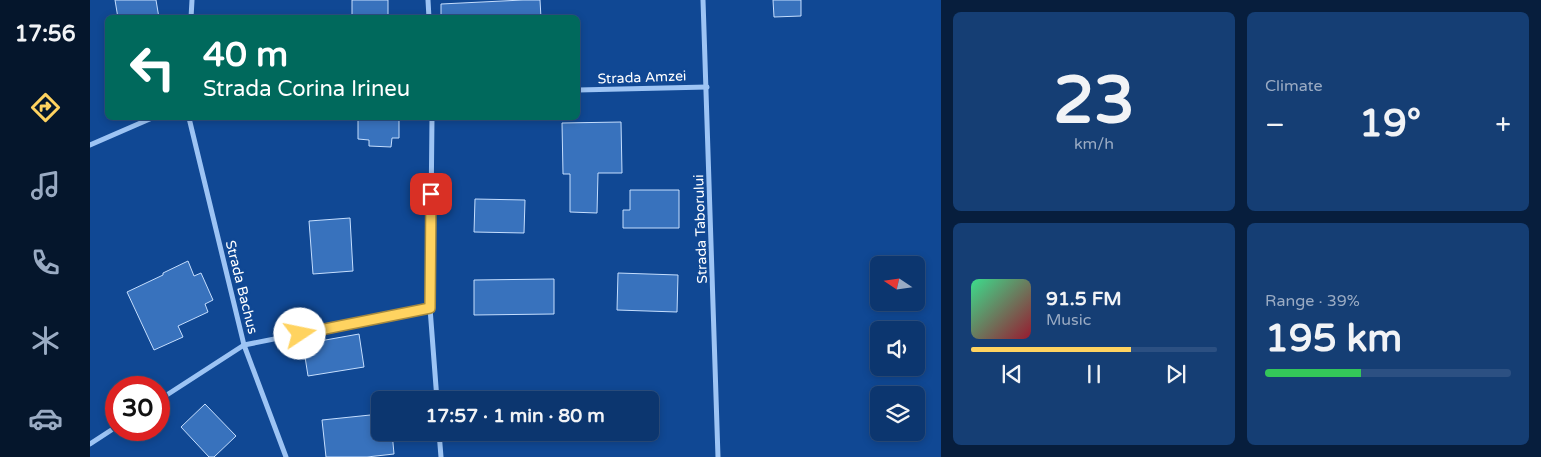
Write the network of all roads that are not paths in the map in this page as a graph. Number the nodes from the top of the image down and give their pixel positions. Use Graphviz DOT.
graph roads {
  1 [pos="192,0"];
  2 [pos="428,0"];
  3 [pos="704,0"];
  4 [pos="191,15"];
  5 [pos="429,15"];
  6 [pos="707,87"];
  7 [pos="580,90"];
  8 [pos="147,120"];
  9 [pos="189,120"];
  10 [pos="432,120"];
  11 [pos="90,145"];
  12 [pos="430,308"];
  13 [pos="244,345"];
  14 [pos="436,391"];
  15 [pos="170,393"];
  16 [pos="105,434"];
  17 [pos="440,441"];
  18 [pos="90,444"];
  19 [pos="286,457"];
  20 [pos="441,457"];
  21 [pos="718,457"];
  1 -- 4 [label="street"];
  2 -- 5 [label="street"];
  3 -- 6 [label="street, Strada Taborului"];
  6 -- 7 [label="street, Strada Amzei"];
  6 -- 21 [label="street, Strada Taborului"];
  8 -- 11 [label="street"];
  9 -- 13 [label="street, Strada Bachus"];
  10 -- 12 [label="street"];
  12 -- 13 [label="street"];
  12 -- 14 [label="street"];
  13 -- 15 [label="street"];
  13 -- 19 [label="street, Strada Bachus"];
  16 -- 18 [label="street"];
  17 -- 20 [label="street"];
}
